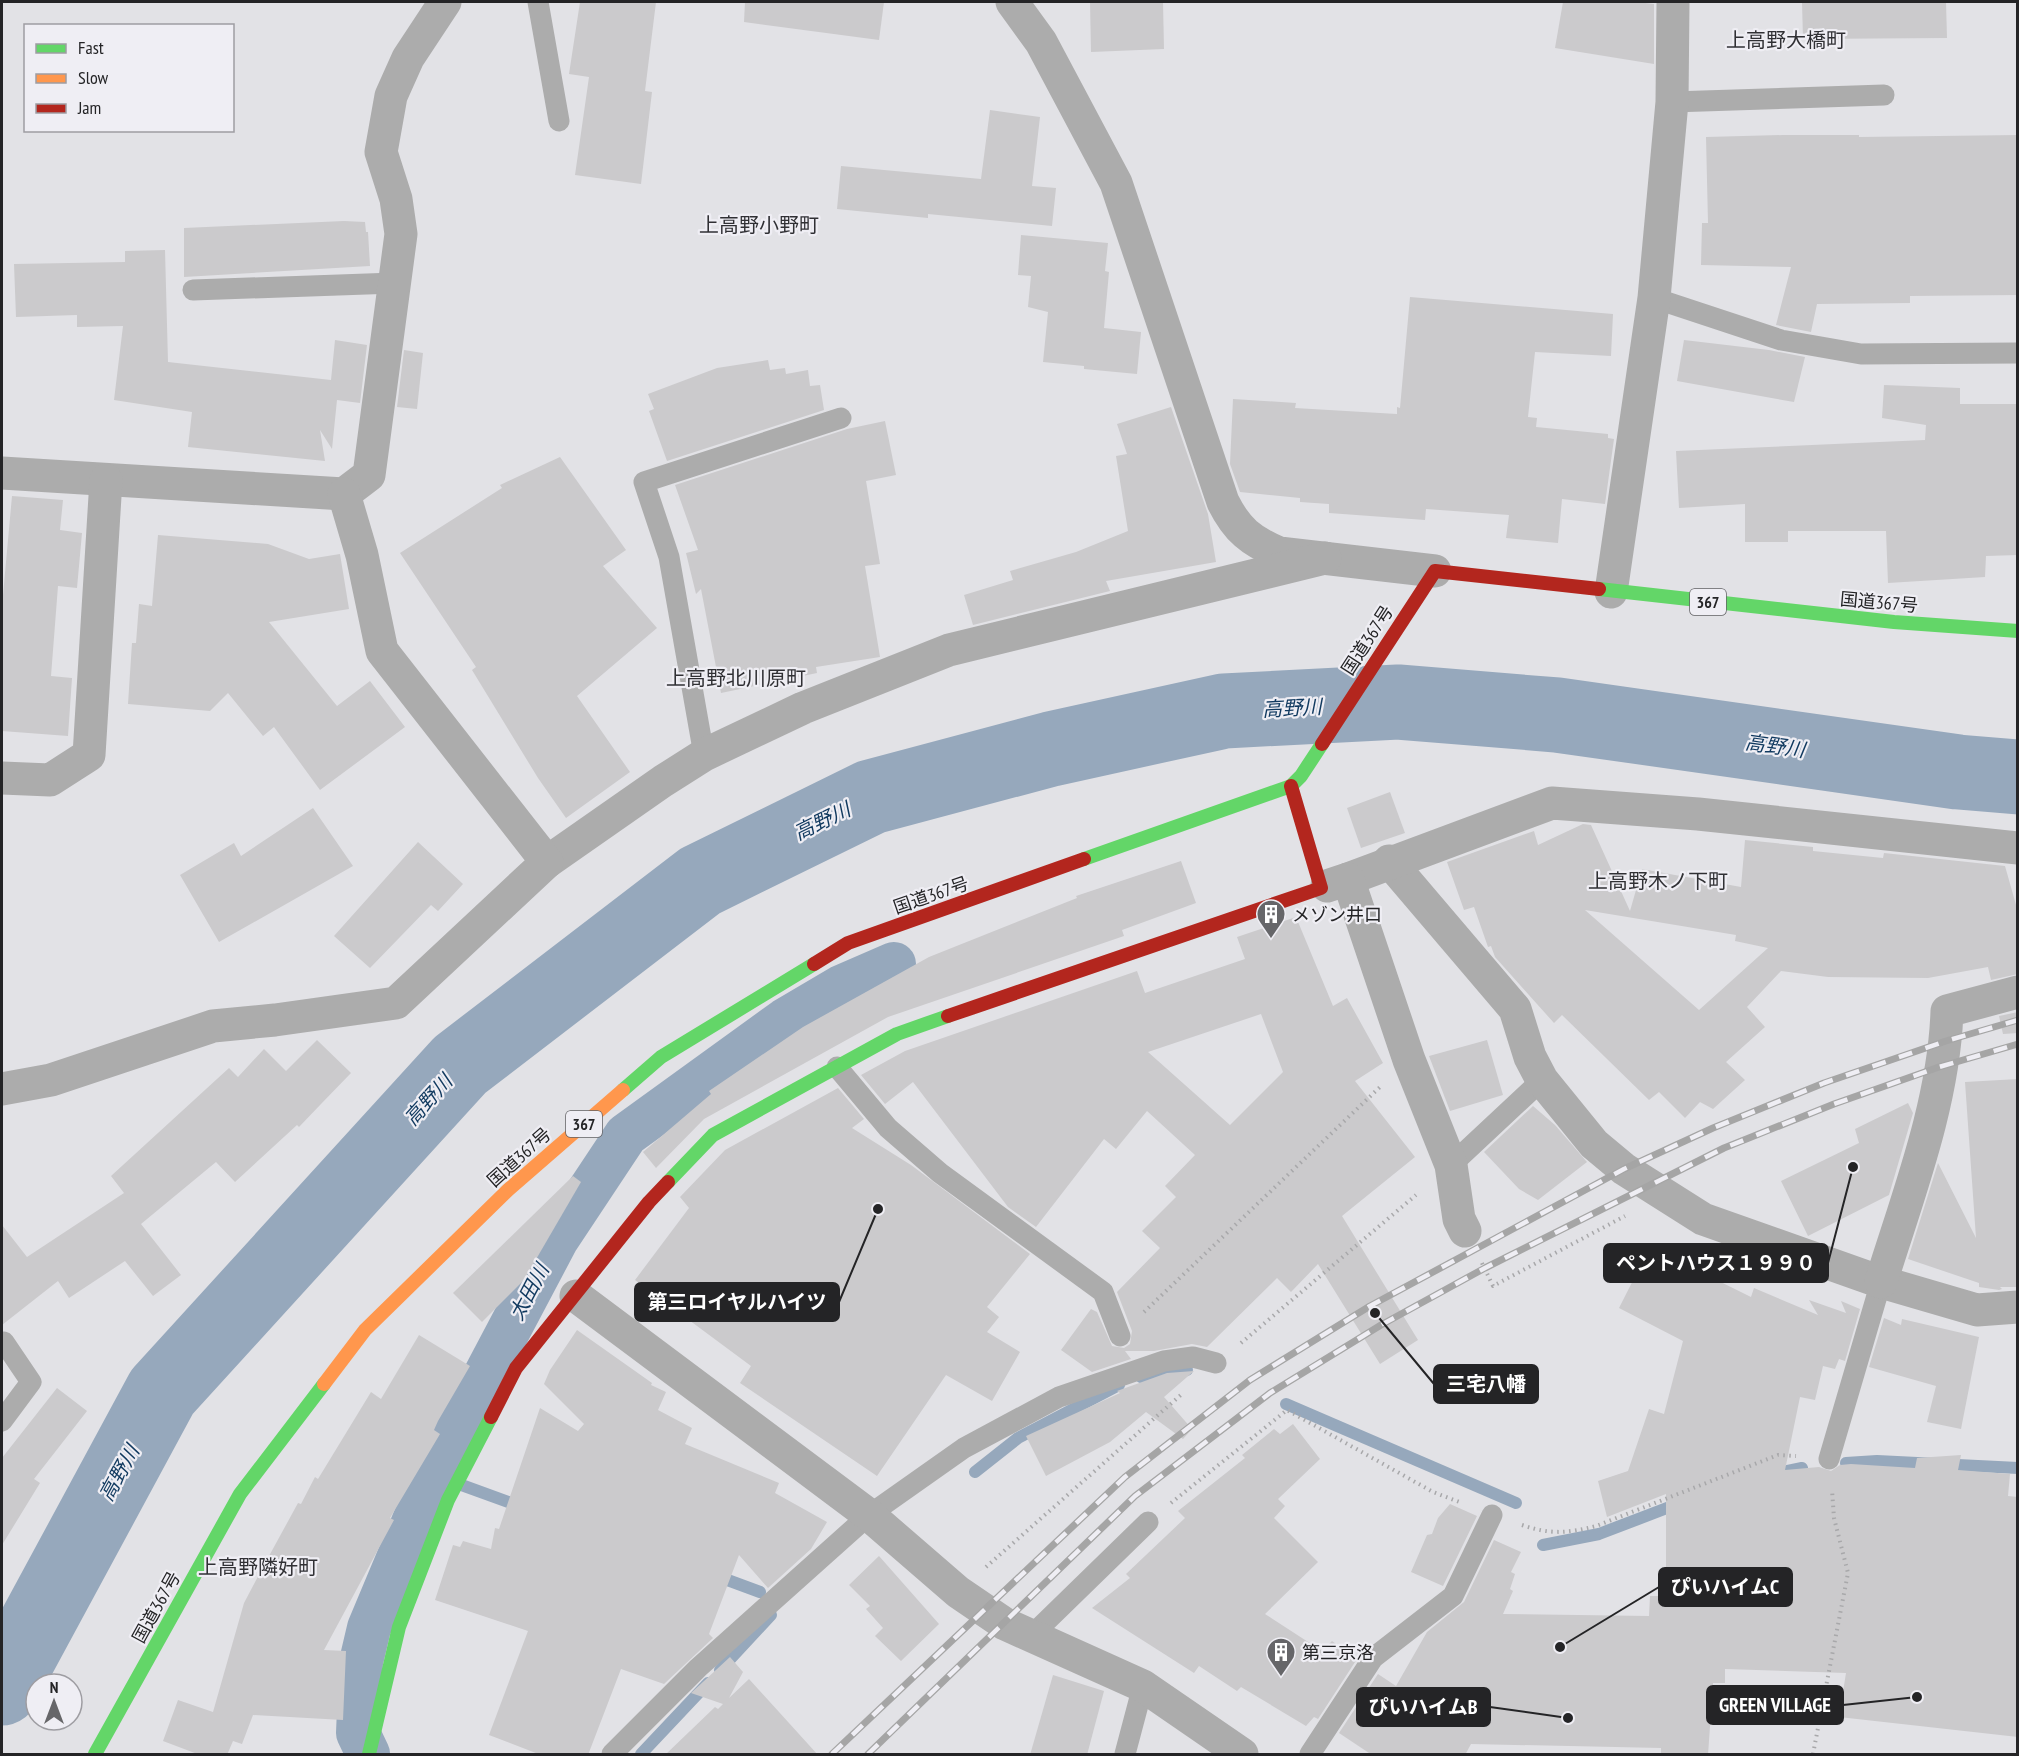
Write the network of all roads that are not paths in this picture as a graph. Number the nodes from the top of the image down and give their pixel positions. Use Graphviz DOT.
graph roads {
  1 [pos="445,2"];
  2 [pos="538,2"];
  3 [pos="1012,2"];
  4 [pos="1673,2"];
  5 [pos="1884,95"];
  6 [pos="1672,102"];
  7 [pos="559,122"];
  8 [pos="395,283"];
  9 [pos="194,290"];
  10 [pos="1654,298"];
  11 [pos="2018,353"];
  12 [pos="842,418"];
  13 [pos="2,474"];
  14 [pos="106,480"];
  15 [pos="344,494"];
  16 [pos="1325,558"];
  17 [pos="1435,571"];
  18 [pos="1611,592"];
  19 [pos="2018,631"];
  20 [pos="704,755"];
  21 [pos="2,778"];
  22 [pos="1291,786"];
  23 [pos="2018,848"];
  24 [pos="1389,861"];
  25 [pos="547,862"];
  26 [pos="1334,883"];
  27 [pos="2018,992"];
  28 [pos="837,1067"];
  29 [pos="1542,1080"];
  30 [pos="2,1089"];
  31 [pos="1451,1165"];
  32 [pos="1465,1231"];
  33 [pos="1881,1282"];
  34 [pos="576,1296"];
  35 [pos="2018,1307"];
  36 [pos="1120,1336"];
  37 [pos="4,1342"];
  38 [pos="1216,1364"];
  39 [pos="2,1421"];
  40 [pos="1829,1459"];
  41 [pos="869,1515"];
  42 [pos="1492,1515"];
  43 [pos="1148,1522"];
  44 [pos="1031,1636"];
  45 [pos="1143,1686"];
  46 [pos="1226,1749"];
  47 [pos="95,1755"];
  48 [pos="369,1755"];
  49 [pos="612,1755"];
  50 [pos="1125,1755"];
  51 [pos="1310,1755"];
  1 -- 8 [label="street"];
  2 -- 7 [label="lane"];
  3 -- 16 [label="street"];
  4 -- 6 [label="street"];
  5 -- 6 [label="lane"];
  6 -- 10 [label="street"];
  8 -- 9 [label="lane"];
  8 -- 15 [label="street"];
  10 -- 11 [label="lane"];
  10 -- 18 [label="street"];
  12 -- 20 [label="lane"];
  13 -- 14 [label="street"];
  14 -- 15 [label="street"];
  14 -- 21 [label="street"];
  15 -- 25 [label="street"];
  16 -- 17 [label="street"];
  16 -- 20 [label="street"];
  17 -- 18 [label="main road, 国道367号 / 367"];
  17 -- 22 [label="main road, 国道367号 / 367"];
  18 -- 19 [label="main road, 国道367号 / 367"];
  20 -- 25 [label="street"];
  22 -- 26 [label="main road"];
  22 -- 47 [label="main road, 国道367号 / 367"];
  23 -- 24 [label="street"];
  24 -- 26 [label="street"];
  24 -- 29 [label="street"];
  25 -- 30 [label="street"];
  26 -- 28 [label="main road"];
  26 -- 31 [label="street"];
  27 -- 33 [label="street"];
  28 -- 34 [label="main road"];
  28 -- 36 [label="lane"];
  29 -- 31 [label="lane"];
  29 -- 33 [label="street"];
  31 -- 32 [label="street"];
  33 -- 35 [label="street"];
  33 -- 40 [label="lane"];
  34 -- 41 [label="street"];
  34 -- 48 [label="main road"];
  37 -- 39 [label="lane"];
  38 -- 41 [label="lane"];
  41 -- 44 [label="street"];
  41 -- 49 [label="lane"];
  42 -- 51 [label="lane"];
  43 -- 44 [label="lane"];
  44 -- 45 [label="street"];
  45 -- 46 [label="street"];
  45 -- 50 [label="lane"];
}
